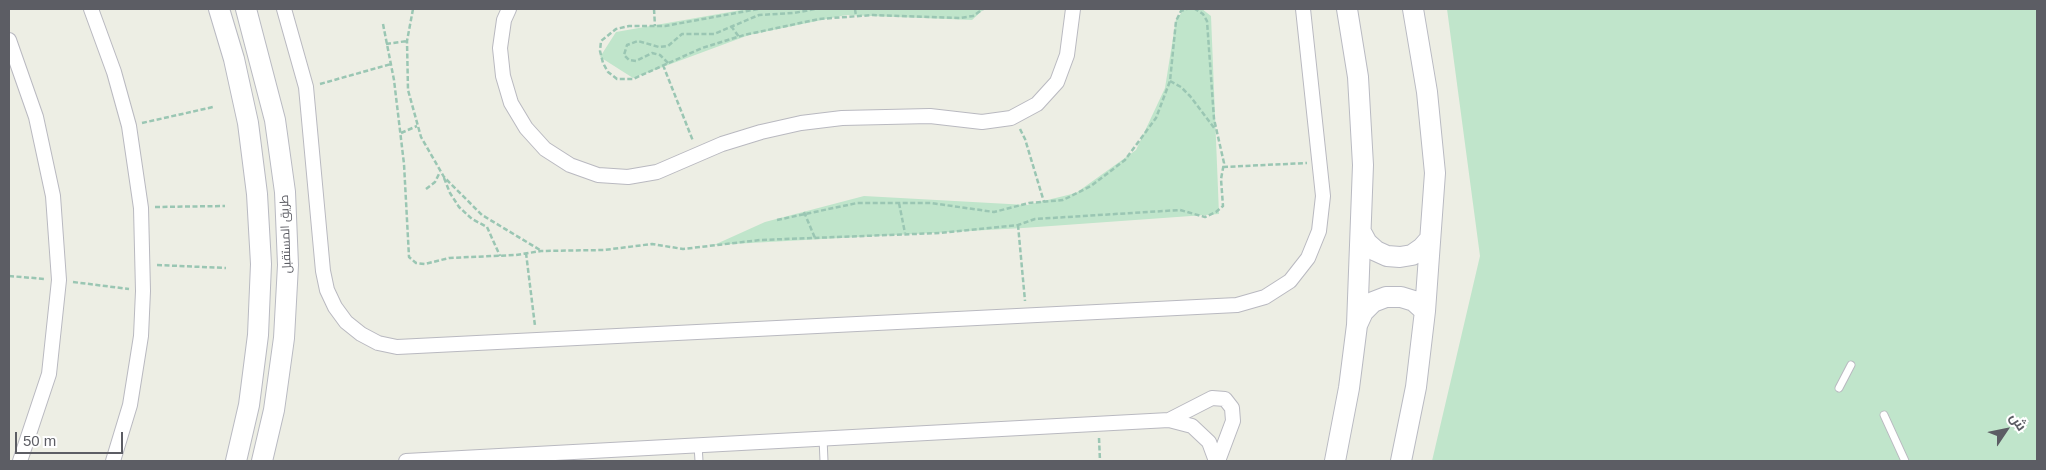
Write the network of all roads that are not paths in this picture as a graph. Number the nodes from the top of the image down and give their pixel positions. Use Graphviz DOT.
graph roads {
  1 [pos="91,9"];
  2 [pos="219,9"];
  3 [pos="246,9"];
  4 [pos="284,9"];
  5 [pos="508,9"];
  6 [pos="1073,9"];
  7 [pos="1303,9"];
  8 [pos="1348,9"];
  9 [pos="1413,9"];
  10 [pos="9,40"];
  11 [pos="1361,232"];
  12 [pos="1430,239"];
  13 [pos="1424,311"];
  14 [pos="1357,325"];
  15 [pos="1851,365"];
  16 [pos="1838,388"];
  17 [pos="1884,416"];
  18 [pos="1169,420"];
  19 [pos="823,438"];
  20 [pos="698,445"];
  21 [pos="20,461"];
  22 [pos="113,461"];
  23 [pos="236,461"];
  24 [pos="262,461"];
  25 [pos="406,461"];
  26 [pos="699,461"];
  27 [pos="824,461"];
  28 [pos="1217,461"];
  29 [pos="1335,461"];
  30 [pos="1401,461"];
  31 [pos="1905,461"];
  1 -- 22 [label="street"];
  2 -- 23 [label="street"];
  3 -- 24 [label="street, طريق المستقبل"];
  4 -- 7 [label="street"];
  5 -- 6 [label="street"];
  8 -- 11 [label="street"];
  9 -- 12 [label="street"];
  10 -- 21 [label="street"];
  11 -- 12 [label="street"];
  11 -- 14 [label="street"];
  12 -- 13 [label="street"];
  13 -- 14 [label="street"];
  13 -- 30 [label="street"];
  14 -- 29 [label="street"];
  15 -- 16 [label="lane"];
  17 -- 31 [label="lane"];
  18 -- 19 [label="street"];
  18 -- 28 [label="street"];
  18 -- 28 [label="street"];
  19 -- 20 [label="street"];
  19 -- 27 [label="lane"];
  20 -- 25 [label="street"];
  20 -- 26 [label="lane"];
}
